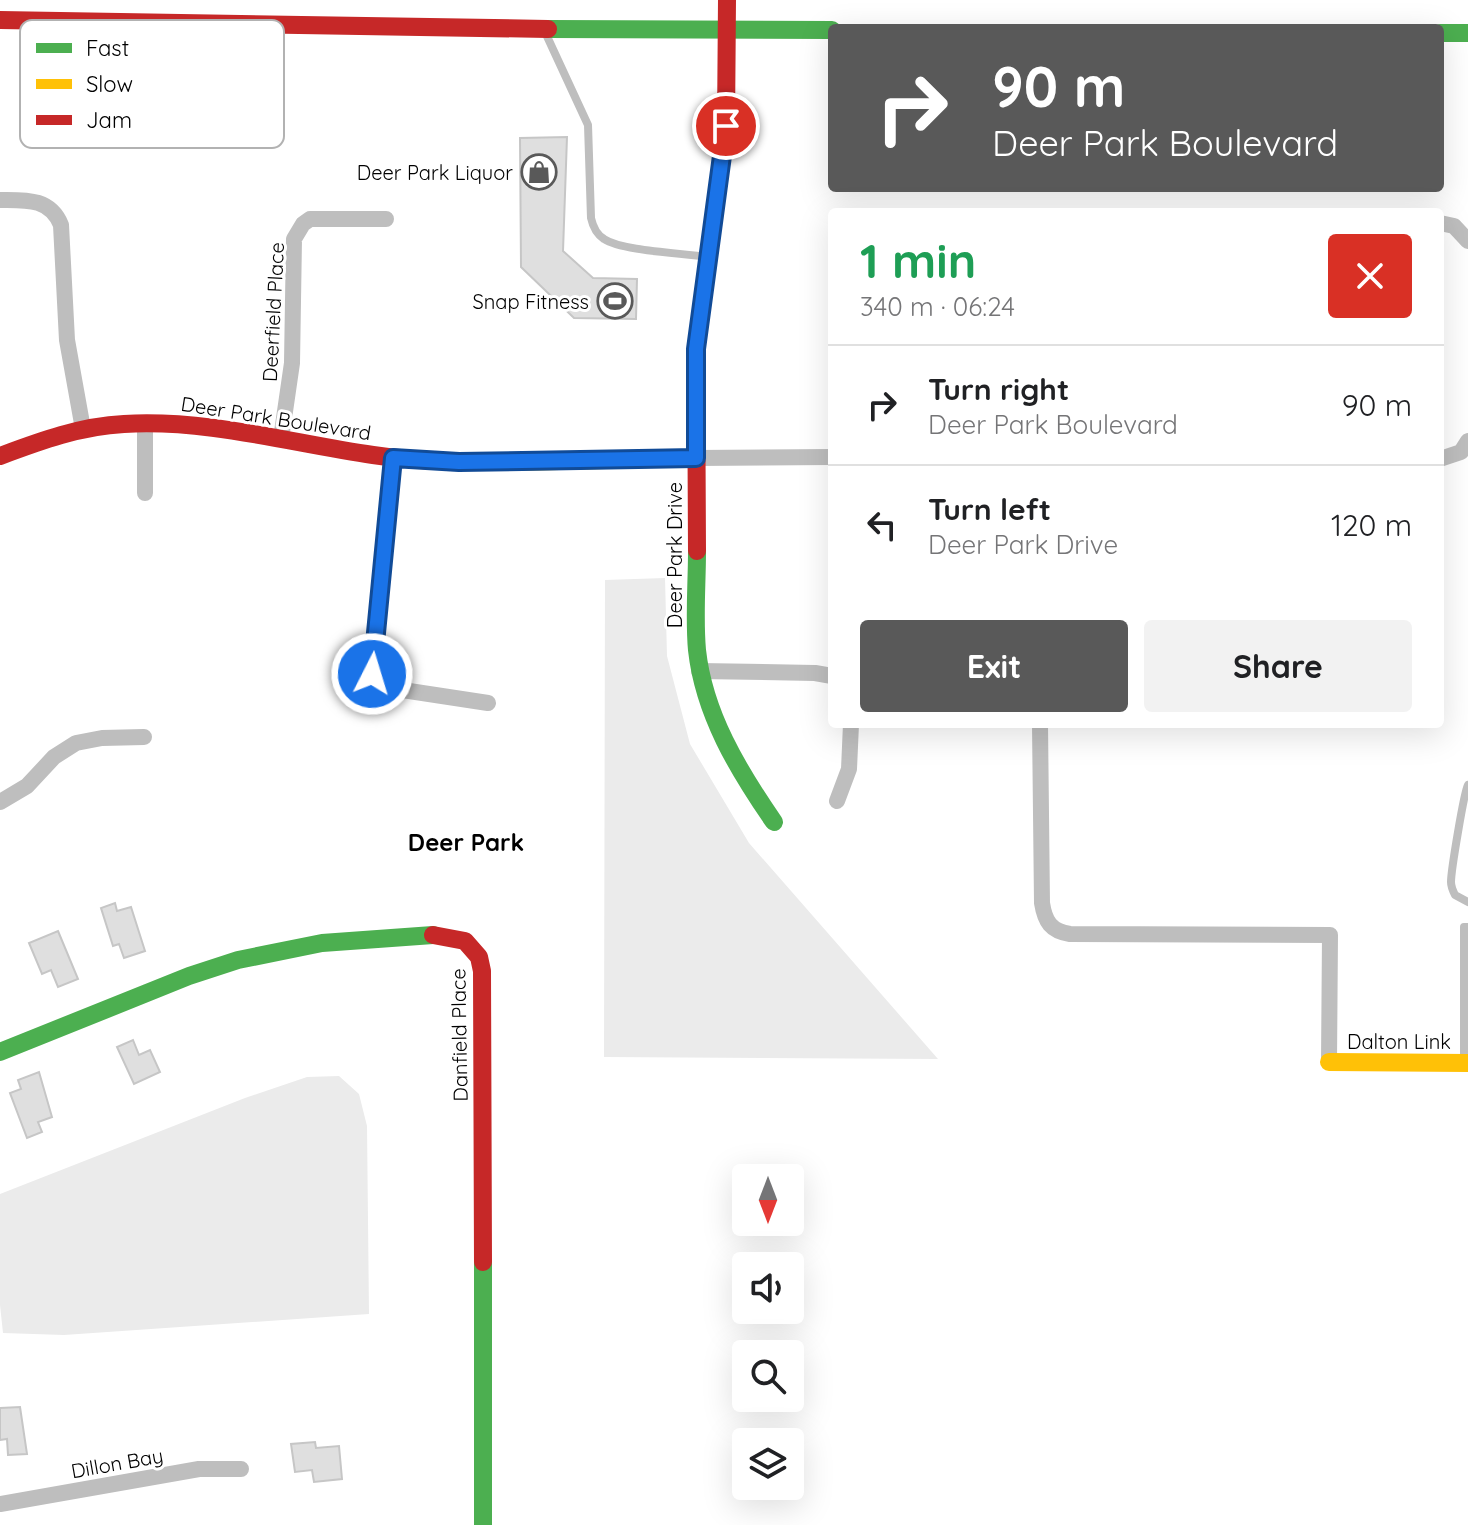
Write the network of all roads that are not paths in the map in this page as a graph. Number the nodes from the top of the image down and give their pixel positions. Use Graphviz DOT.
graph roads {
  1 [pos="727,0"];
  2 [pos="0,20"];
  3 [pos="20,20"];
  4 [pos="284,25"];
  5 [pos="543,29"];
  6 [pos="727,30"];
  7 [pos="828,30"];
  8 [pos="1444,33"];
  9 [pos="1468,33"];
  10 [pos="0,200"];
  11 [pos="386,219"];
  12 [pos="1444,224"];
  13 [pos="1468,241"];
  14 [pos="707,257"];
  15 [pos="145,424"];
  16 [pos="83,429"];
  17 [pos="281,439"];
  18 [pos="1464,446"];
  19 [pos="0,456"];
  20 [pos="828,457"];
  21 [pos="1444,457"];
  22 [pos="393,458"];
  23 [pos="696,458"];
  24 [pos="145,493"];
  25 [pos="699,671"];
  26 [pos="828,675"];
  27 [pos="488,703"];
  28 [pos="851,728"];
  29 [pos="1040,728"];
  30 [pos="144,737"];
  31 [pos="1467,789"];
  32 [pos="837,801"];
  33 [pos="0,802"];
  34 [pos="774,822"];
  35 [pos="1468,902"];
  36 [pos="1468,927"];
  37 [pos="1466,1016"];
  38 [pos="0,1052"];
  39 [pos="1329,1062"];
  40 [pos="1466,1063"];
  41 [pos="241,1469"];
  42 [pos="0,1504"];
  43 [pos="483,1525"];
  1 -- 6 [label="street, Deer Park Drive"];
  2 -- 3 [label="street"];
  4 -- 5 [label="street"];
  5 -- 6 [label="street"];
  5 -- 14 [label="lane"];
  6 -- 7 [label="street"];
  6 -- 14 [label="street, Deer Park Drive"];
  8 -- 9 [label="street"];
  10 -- 16 [label="street"];
  11 -- 17 [label="street, Deerfield Place"];
  12 -- 13 [label="street"];
  14 -- 23 [label="street, Deer Park Drive"];
  15 -- 16 [label="street, Deer Park Boulevard"];
  15 -- 17 [label="street, Deer Park Boulevard"];
  15 -- 24 [label="street"];
  16 -- 19 [label="street, Deer Park Boulevard"];
  17 -- 22 [label="street, Deer Park Boulevard"];
  18 -- 21 [label="street"];
  20 -- 23 [label="street, Deer Park Boulevard"];
  22 -- 23 [label="street, Deer Park Boulevard"];
  22 -- 27 [label="street"];
  23 -- 25 [label="street, Deer Park Drive"];
  25 -- 26 [label="street"];
  25 -- 34 [label="street, Deer Park Drive"];
  28 -- 32 [label="street"];
  29 -- 39 [label="street"];
  30 -- 33 [label="street"];
  31 -- 35 [label="lane"];
  36 -- 37 [label="lane"];
  37 -- 40 [label="lane"];
  38 -- 43 [label="street, Danfield Place"];
  39 -- 40 [label="street, Dalton Link"];
  41 -- 42 [label="street, Dillon Bay"];
}
